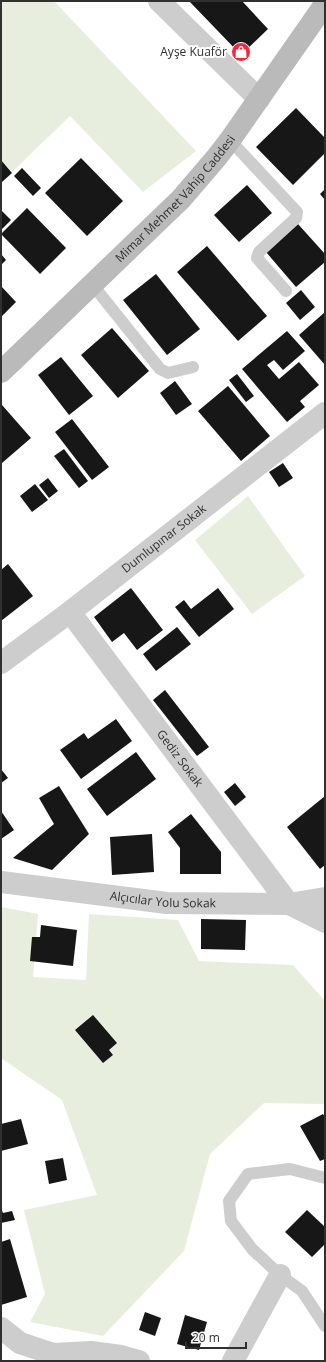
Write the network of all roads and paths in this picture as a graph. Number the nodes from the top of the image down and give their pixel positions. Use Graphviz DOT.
graph roads {
  1 [pos="160,1"];
  2 [pos="325,4"];
  3 [pos="259,99"];
  4 [pos="230,140"];
  5 [pos="92,284"];
  6 [pos="286,291"];
  7 [pos="193,367"];
  8 [pos="1,372"];
  9 [pos="325,413"];
  10 [pos="70,612"];
  11 [pos="1,663"];
  12 [pos="1,882"];
  13 [pos="325,898"];
  14 [pos="289,904"];
  15 [pos="325,922"];
  16 [pos="325,1178"];
  17 [pos="280,1275"];
  18 [pos="325,1326"];
  19 [pos="1,1328"];
  20 [pos="139,1361"];
  21 [pos="233,1361"];
  1 -- 3 [label="street"];
  2 -- 3 [label="main road, Mimar Mehmet Vahip Caddesi"];
  3 -- 4 [label="main road, Mimar Mehmet Vahip Caddesi"];
  4 -- 5 [label="main road, Mimar Mehmet Vahip Caddesi"];
  4 -- 6 [label="lane"];
  5 -- 7 [label="lane"];
  5 -- 8 [label="main road, Mimar Mehmet Vahip Caddesi"];
  9 -- 10 [label="street, Dumlupınar Sokak"];
  10 -- 11 [label="street, Dumlupınar Sokak"];
  10 -- 14 [label="street, Gediz Sokak"];
  12 -- 14 [label="street, Alçıcılar Yolu Sokak"];
  13 -- 14 [label="street, Alçıcılar Yolu Sokak"];
  14 -- 15 [label="street"];
  16 -- 17 [label="lane"];
  17 -- 18 [label="lane"];
  17 -- 21 [label="street"];
  19 -- 20 [label="street"];
}
